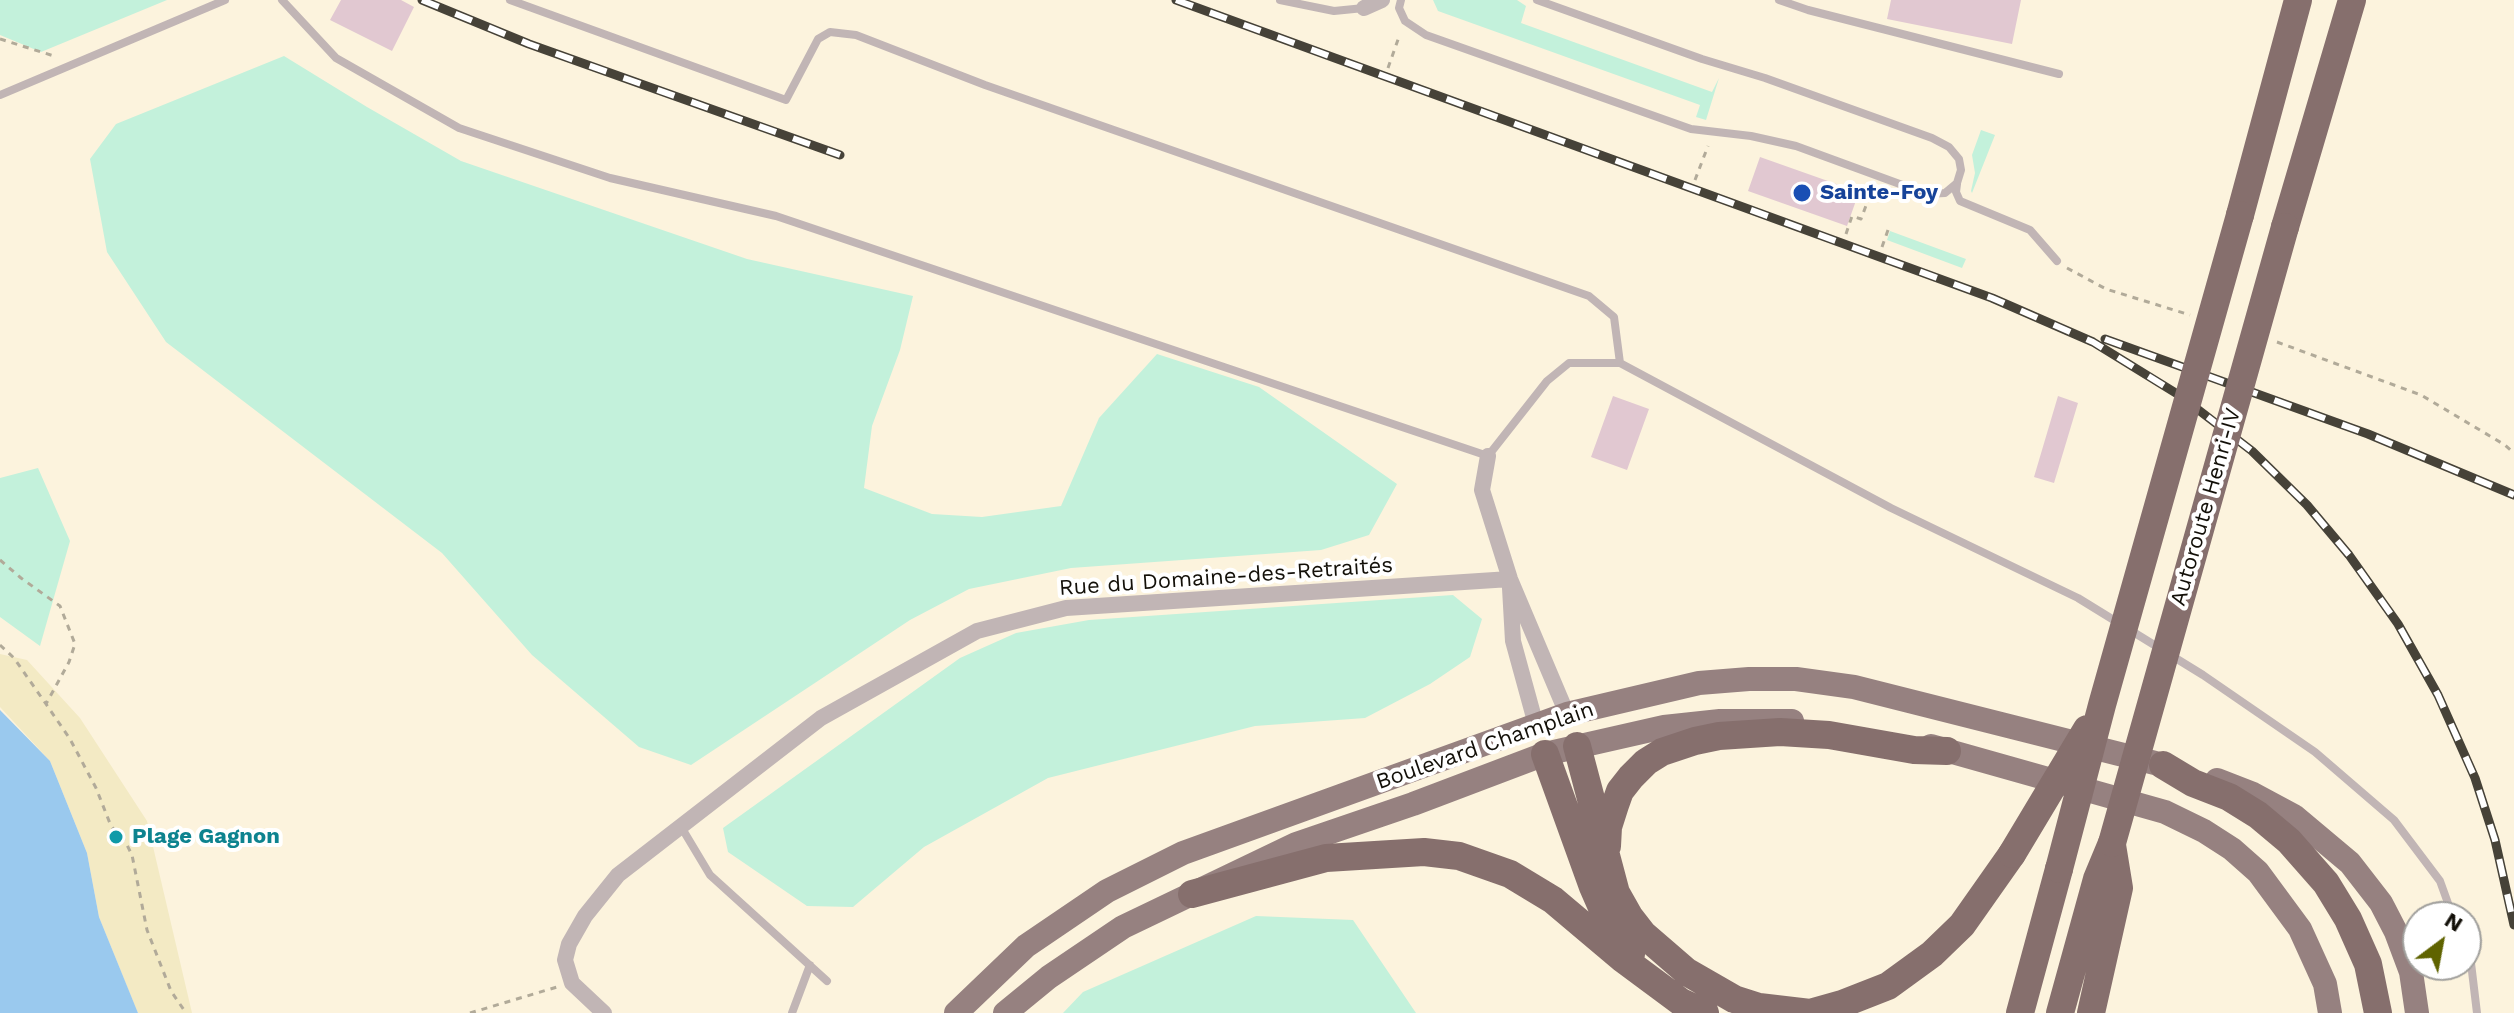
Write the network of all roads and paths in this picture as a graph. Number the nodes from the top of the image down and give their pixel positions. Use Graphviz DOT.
graph roads {
  1 [pos="225,0"];
  2 [pos="282,0"];
  3 [pos="510,0"];
  4 [pos="1280,0"];
  5 [pos="1382,0"];
  6 [pos="1401,0"];
  7 [pos="1537,0"];
  8 [pos="1779,0"];
  9 [pos="2298,0"];
  10 [pos="2352,0"];
  11 [pos="1364,8"];
  12 [pos="1405,21"];
  13 [pos="0,39"];
  14 [pos="78,64"];
  15 [pos="1388,68"];
  16 [pos="2059,74"];
  17 [pos="0,95"];
  18 [pos="1712,134"];
  19 [pos="1877,176"];
  20 [pos="1695,180"];
  21 [pos="1957,183"];
  22 [pos="1893,229"];
  23 [pos="1846,234"];
  24 [pos="1882,247"];
  25 [pos="2057,261"];
  26 [pos="2203,319"];
  27 [pos="2273,341"];
  28 [pos="1620,363"];
  29 [pos="2514,453"];
  30 [pos="1488,456"];
  31 [pos="0,560"];
  32 [pos="1510,579"];
  33 [pos="0,645"];
  34 [pos="46,704"];
  35 [pos="2102,705"];
  36 [pos="1567,714"];
  37 [pos="1536,725"];
  38 [pos="1577,746"];
  39 [pos="1947,751"];
  40 [pos="1545,754"];
  41 [pos="2163,765"];
  42 [pos="680,825"];
  43 [pos="1606,859"];
  44 [pos="2108,884"];
  45 [pos="1192,894"];
  46 [pos="2447,901"];
  47 [pos="810,965"];
  48 [pos="827,981"];
  49 [pos="2473,981"];
  50 [pos="572,983"];
  51 [pos="1659,985"];
  52 [pos="1790,1012"];
  53 [pos="186,1013"];
  54 [pos="470,1013"];
  55 [pos="604,1013"];
  56 [pos="792,1013"];
  57 [pos="956,1013"];
  58 [pos="1005,1013"];
  59 [pos="1705,1013"];
  60 [pos="2020,1013"];
  61 [pos="2060,1013"];
  62 [pos="2091,1013"];
  63 [pos="2330,1013"];
  64 [pos="2378,1013"];
  65 [pos="2417,1013"];
  66 [pos="2477,1013"];
  1 -- 14 [label="lane"];
  2 -- 30 [label="lane"];
  3 -- 28 [label="lane"];
  4 -- 11 [label="lane"];
  5 -- 11 [label="street"];
  6 -- 12 [label="lane"];
  7 -- 21 [label="lane"];
  8 -- 16 [label="lane"];
  9 -- 35 [label="highway, Autoroute Henri-IV, bridge"];
  10 -- 44 [label="highway, Autoroute Henri-IV, bridge"];
  12 -- 15 [label="path"];
  12 -- 18 [label="lane"];
  13 -- 14 [label="path"];
  14 -- 17 [label="lane"];
  18 -- 19 [label="lane"];
  18 -- 20 [label="path"];
  19 -- 21 [label="lane"];
  19 -- 23 [label="path"];
  21 -- 25 [label="lane"];
  22 -- 24 [label="path"];
  25 -- 26 [label="path"];
  27 -- 29 [label="path"];
  28 -- 30 [label="lane"];
  28 -- 46 [label="lane"];
  30 -- 32 [label="street"];
  31 -- 34 [label="path"];
  32 -- 36 [label="street"];
  32 -- 37 [label="street"];
  32 -- 42 [label="street, Rue du Domaine-des-Retraités"];
  33 -- 34 [label="path"];
  34 -- 53 [label="path"];
  35 -- 52 [label="highway, bridge"];
  35 -- 60 [label="highway, Autoroute Henri-IV, bridge"];
  36 -- 37 [label="main road, Boulevard Champlain"];
  36 -- 38 [label="main road"];
  36 -- 41 [label="main road, Boulevard Champlain"];
  37 -- 40 [label="main road"];
  37 -- 57 [label="main road, Boulevard Champlain"];
  38 -- 39 [label="main road, Boulevard Champlain"];
  38 -- 40 [label="main road, Boulevard Champlain"];
  38 -- 43 [label="highway"];
  39 -- 43 [label="highway"];
  39 -- 63 [label="main road, Boulevard Champlain"];
  40 -- 45 [label="main road, Boulevard Champlain"];
  40 -- 51 [label="highway"];
  41 -- 64 [label="highway"];
  41 -- 65 [label="main road, Boulevard Champlain"];
  42 -- 47 [label="lane"];
  42 -- 50 [label="street, Rue du Domaine-des-Retraités"];
  43 -- 52 [label="highway"];
  44 -- 61 [label="highway, Autoroute Henri-IV"];
  44 -- 62 [label="highway"];
  45 -- 51 [label="highway"];
  45 -- 58 [label="main road, Boulevard Champlain"];
  47 -- 48 [label="lane"];
  47 -- 56 [label="lane"];
  49 -- 66 [label="lane"];
  50 -- 54 [label="path"];
  50 -- 55 [label="street"];
  51 -- 59 [label="highway"];
}
